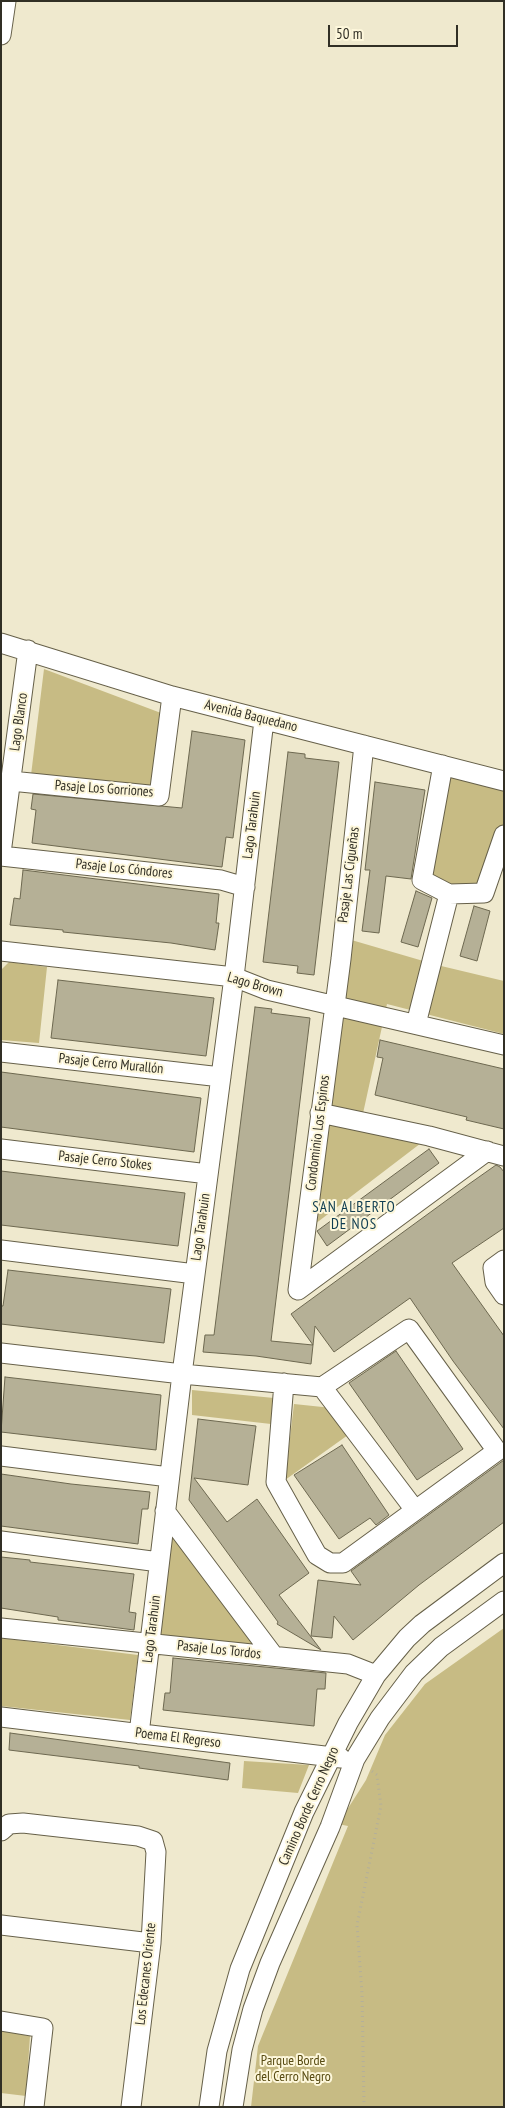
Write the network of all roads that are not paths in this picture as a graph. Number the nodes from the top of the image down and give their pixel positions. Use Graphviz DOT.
graph roads {
  1 [pos="6,1"];
  2 [pos="1,35"];
  3 [pos="1,643"];
  4 [pos="28,650"];
  5 [pos="172,696"];
  6 [pos="264,720"];
  7 [pos="364,745"];
  8 [pos="443,765"];
  9 [pos="11,781"];
  10 [pos="504,781"];
  11 [pos="504,835"];
  12 [pos="2,849"];
  13 [pos="245,887"];
  14 [pos="449,894"];
  15 [pos="1,952"];
  16 [pos="234,976"];
  17 [pos="333,1005"];
  18 [pos="416,1024"];
  19 [pos="504,1045"];
  20 [pos="1,1052"];
  21 [pos="221,1077"];
  22 [pos="320,1113"];
  23 [pos="1,1149"];
  24 [pos="495,1153"];
  25 [pos="208,1174"];
  26 [pos="1,1250"];
  27 [pos="499,1264"];
  28 [pos="195,1274"];
  29 [pos="504,1295"];
  30 [pos="1,1353"];
  31 [pos="182,1374"];
  32 [pos="284,1383"];
  33 [pos="322,1388"];
  34 [pos="1,1456"];
  35 [pos="170,1477"];
  36 [pos="415,1510"];
  37 [pos="165,1511"];
  38 [pos="1,1541"];
  39 [pos="159,1562"];
  40 [pos="504,1563"];
  41 [pos="504,1600"];
  42 [pos="1,1628"];
  43 [pos="150,1643"];
  44 [pos="273,1655"];
  45 [pos="376,1675"];
  46 [pos="1,1717"];
  47 [pos="139,1734"];
  48 [pos="331,1757"];
  49 [pos="355,1759"];
  50 [pos="5,1827"];
  51 [pos="1,1925"];
  52 [pos="151,1943"];
  53 [pos="1,2021"];
  54 [pos="34,2107"];
  55 [pos="131,2107"];
  56 [pos="209,2107"];
  57 [pos="233,2107"];
  1 -- 2 [label="street"];
  3 -- 4 [label="street, Avenida Baquedano"];
  4 -- 5 [label="street, Avenida Baquedano"];
  4 -- 9 [label="street, Lago Blanco"];
  5 -- 6 [label="street, Avenida Baquedano"];
  5 -- 9 [label="street, Pasaje Los Gorriones"];
  6 -- 7 [label="street, Avenida Baquedano"];
  6 -- 13 [label="street, Lago Tarahuin"];
  7 -- 8 [label="street, Avenida Baquedano"];
  7 -- 17 [label="street, Pasaje Las Cigueñas"];
  8 -- 10 [label="street, Avenida Baquedano"];
  8 -- 14 [label="street"];
  9 -- 12 [label="street, Lago Blanco"];
  11 -- 14 [label="street"];
  12 -- 13 [label="street, Pasaje Los Cóndores"];
  13 -- 16 [label="street, Lago Tarahuin"];
  14 -- 18 [label="street"];
  15 -- 16 [label="street, Lago Brown"];
  16 -- 17 [label="street, Lago Brown"];
  16 -- 21 [label="street, Lago Tarahuin"];
  17 -- 18 [label="street, Lago Brown"];
  17 -- 22 [label="street, Condominio Los Espinos"];
  18 -- 19 [label="street, Lago Brown"];
  20 -- 21 [label="street, Pasaje Cerro Murallón"];
  21 -- 25 [label="street, Lago Tarahuin"];
  22 -- 24 [label="street"];
  22 -- 24 [label="street, Condominio Los Espinos"];
  23 -- 25 [label="street, Pasaje Cerro Stokes"];
  25 -- 28 [label="street, Lago Tarahuin"];
  26 -- 28 [label="street"];
  27 -- 29 [label="street"];
  28 -- 31 [label="street, Lago Tarahuin"];
  30 -- 31 [label="street"];
  31 -- 32 [label="street"];
  31 -- 35 [label="street, Lago Tarahuin"];
  32 -- 33 [label="street"];
  32 -- 36 [label="street"];
  33 -- 36 [label="street"];
  33 -- 36 [label="street"];
  34 -- 35 [label="street"];
  35 -- 37 [label="street, Lago Tarahuin"];
  37 -- 39 [label="street, Lago Tarahuin"];
  37 -- 44 [label="street"];
  38 -- 39 [label="street"];
  39 -- 43 [label="street, Lago Tarahuin"];
  40 -- 45 [label="street, Camino Borde Cerro Negro"];
  41 -- 49 [label="street, Camino Borde Cerro Negro"];
  42 -- 43 [label="street, Pasaje Los Tordos"];
  43 -- 44 [label="street, Pasaje Los Tordos"];
  43 -- 47 [label="street, Lago Tarahuin"];
  44 -- 45 [label="street, Pasaje Los Tordos"];
  45 -- 48 [label="street, Camino Borde Cerro Negro"];
  46 -- 47 [label="street, Poema El Regreso"];
  47 -- 48 [label="street, Poema El Regreso"];
  48 -- 49 [label="street, Poema El Regreso"];
  48 -- 56 [label="street, Camino Borde Cerro Negro"];
  49 -- 57 [label="street, Camino Borde Cerro Negro"];
  50 -- 52 [label="street, Los Edecanes Oriente"];
  51 -- 52 [label="street"];
  52 -- 55 [label="street, Los Edecanes Oriente"];
  53 -- 54 [label="street"];
}
